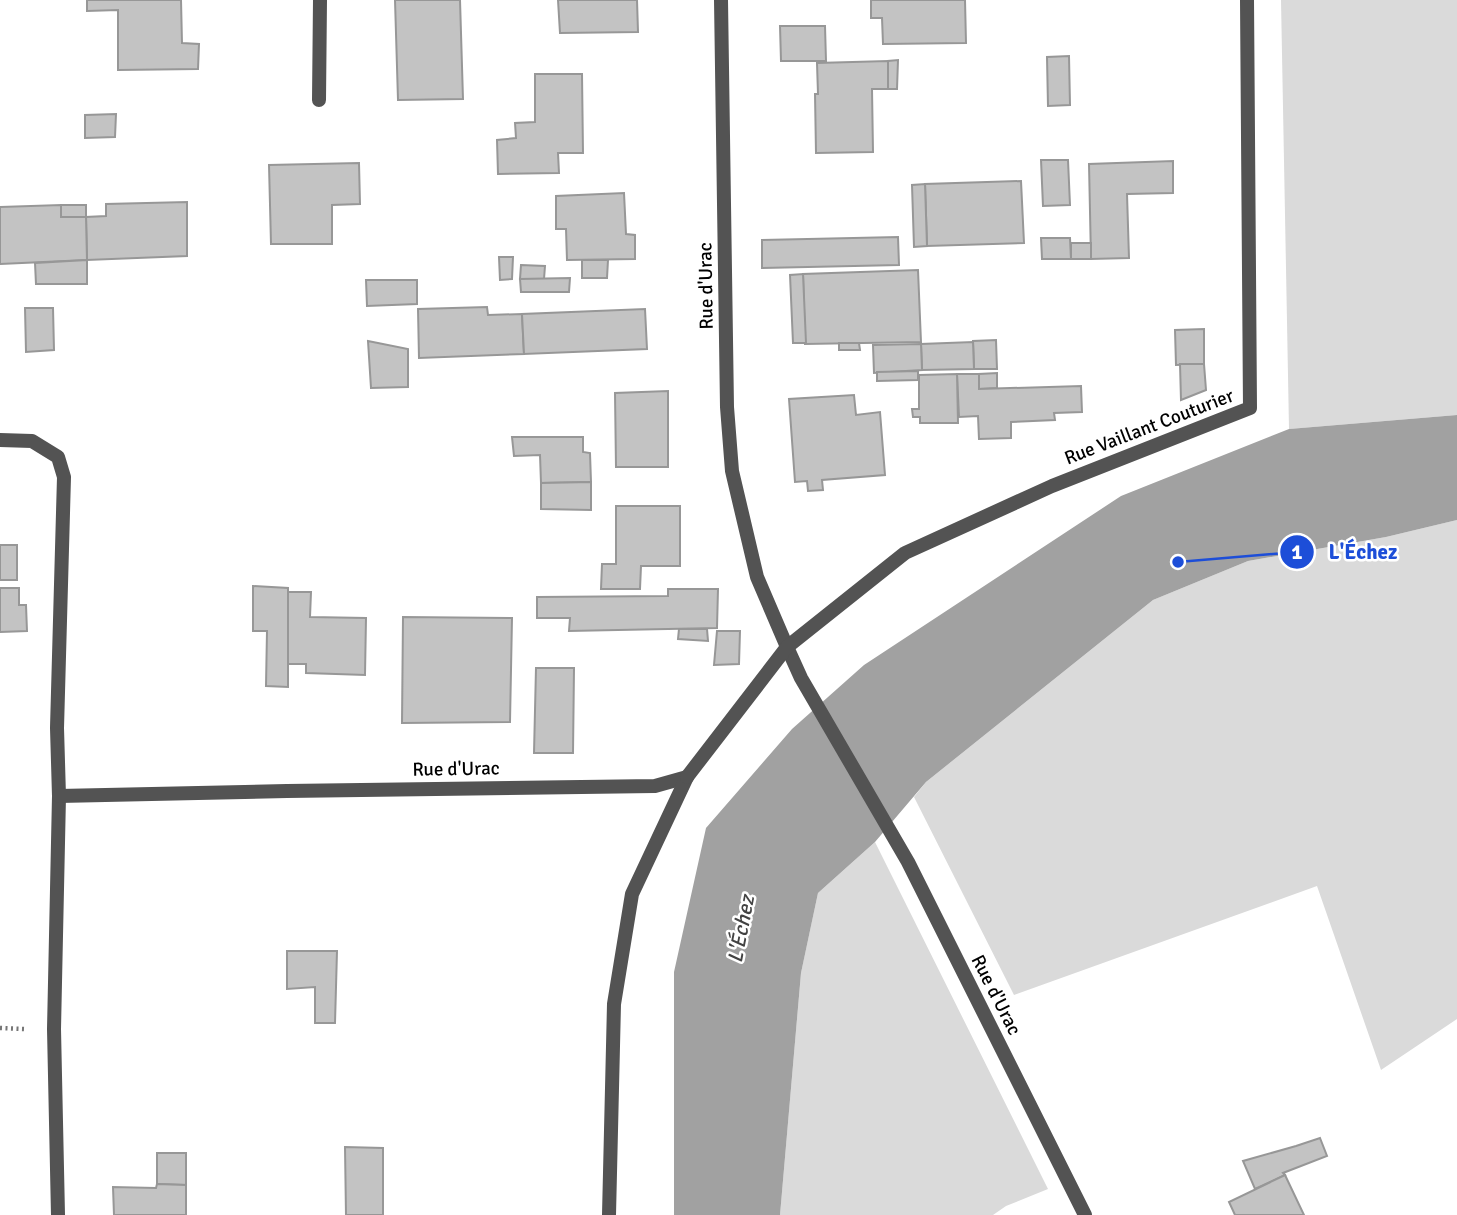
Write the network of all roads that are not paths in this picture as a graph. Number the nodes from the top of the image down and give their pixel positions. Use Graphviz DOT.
graph roads {
  1 [pos="320,0"];
  2 [pos="721,0"];
  3 [pos="1247,0"];
  4 [pos="319,100"];
  5 [pos="0,440"];
  6 [pos="787,647"];
  7 [pos="687,778"];
  8 [pos="59,796"];
  9 [pos="58,1215"];
  10 [pos="609,1215"];
  11 [pos="1085,1215"];
  1 -- 4 [label="street"];
  2 -- 6 [label="street, Rue d'Urac"];
  3 -- 6 [label="street, Rue Vaillant Couturier"];
  5 -- 8 [label="street"];
  6 -- 7 [label="street"];
  6 -- 11 [label="street, Rue d'Urac"];
  7 -- 8 [label="street, Rue d'Urac"];
  7 -- 10 [label="street"];
  8 -- 9 [label="street"];
}
